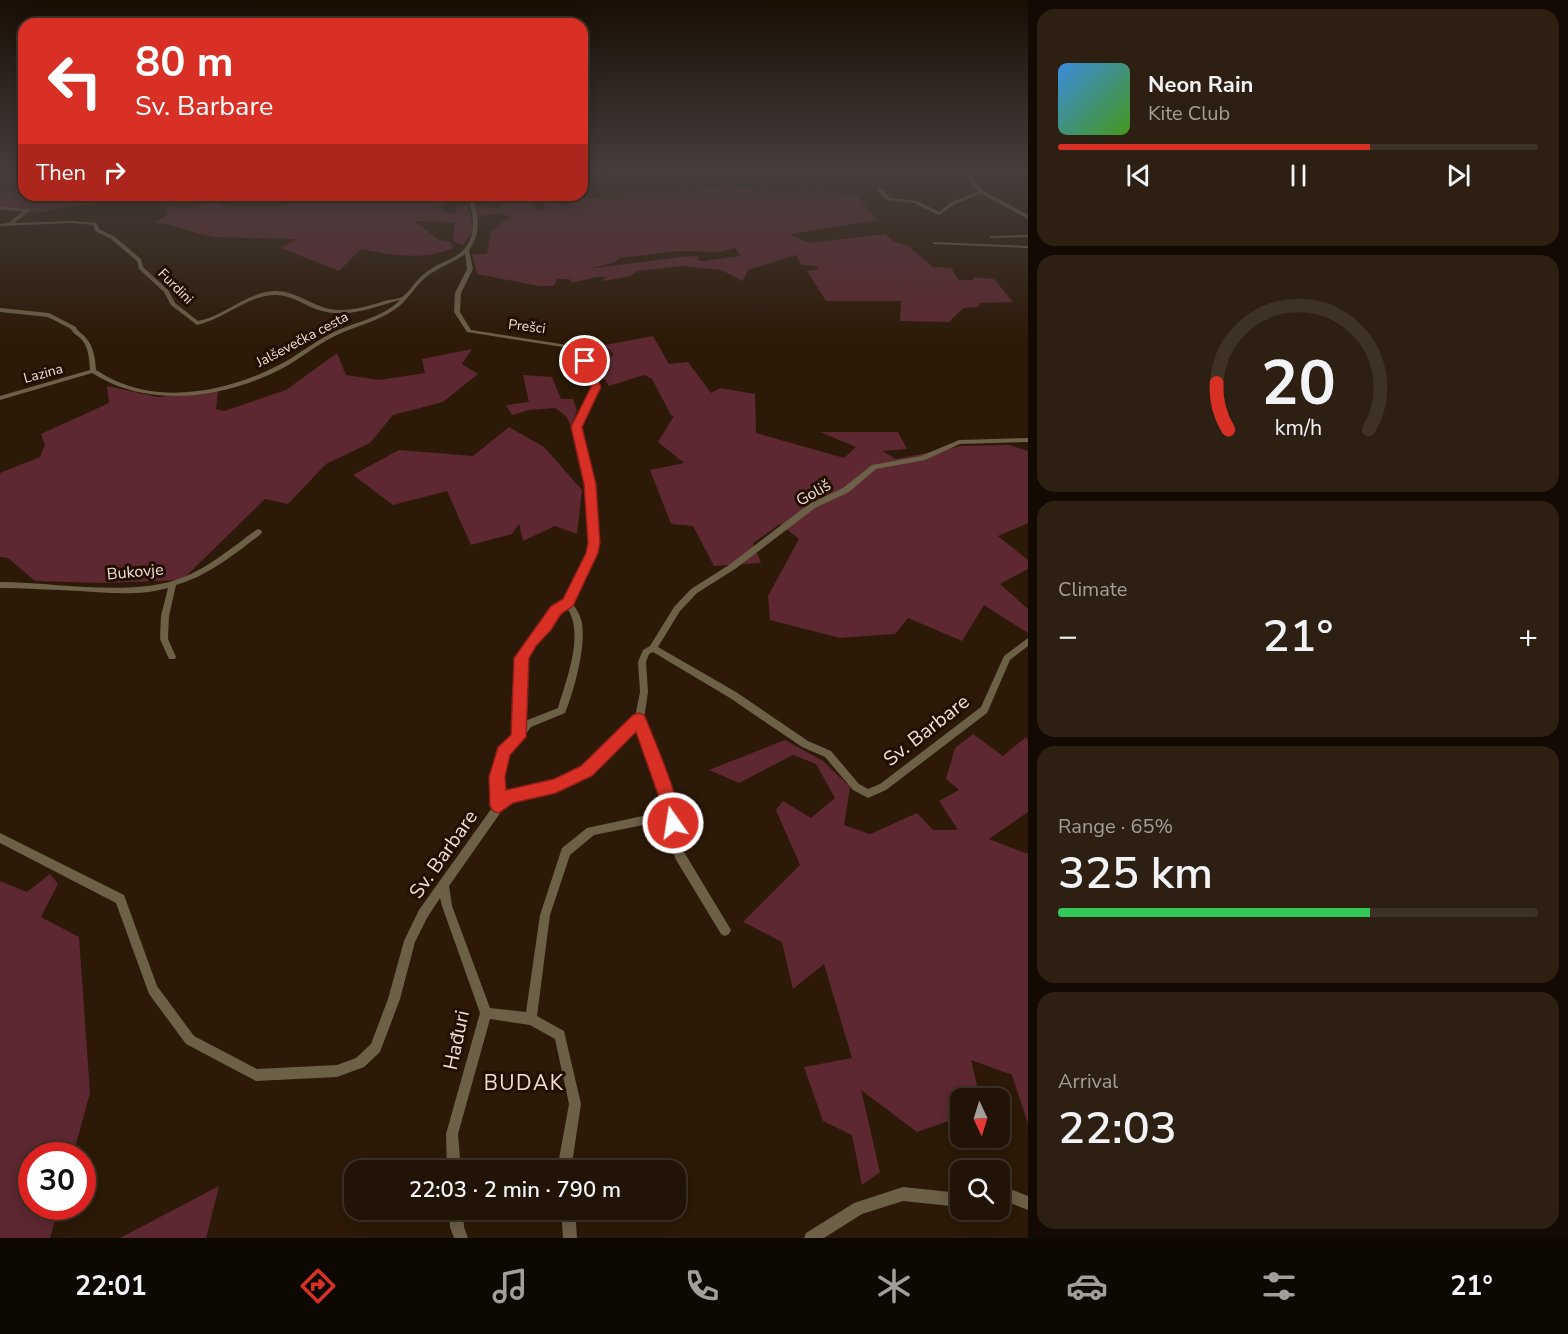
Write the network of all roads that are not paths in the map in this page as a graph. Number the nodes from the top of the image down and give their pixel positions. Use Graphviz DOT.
graph roads {
  1 [pos="96,228"];
  2 [pos="476,228"];
  3 [pos="1028,236"];
  4 [pos="991,237"];
  5 [pos="935,243"];
  6 [pos="1028,247"];
  7 [pos="467,250"];
  8 [pos="407,297"];
  9 [pos="0,310"];
  10 [pos="93,371"];
  11 [pos="0,398"];
  12 [pos="1028,440"];
  13 [pos="258,532"];
  14 [pos="173,583"];
  15 [pos="0,585"];
  16 [pos="568,603"];
  17 [pos="1028,641"];
  18 [pos="653,648"];
  19 [pos="172,657"];
  20 [pos="639,719"];
  21 [pos="518,737"];
  22 [pos="499,806"];
  23 [pos="670,810"];
  24 [pos="0,837"];
  25 [pos="444,886"];
  26 [pos="724,930"];
  27 [pos="486,1013"];
  28 [pos="531,1019"];
  29 [pos="453,1160"];
  30 [pos="566,1160"];
  31 [pos="1010,1196"];
  32 [pos="950,1199"];
  33 [pos="1028,1203"];
  34 [pos="457,1220"];
  35 [pos="568,1220"];
  36 [pos="461,1238"];
  37 [pos="570,1238"];
  38 [pos="811,1238"];
  1 -- 8 [label="street, Furdini"];
  2 -- 7 [label="street"];
  3 -- 4 [label="street"];
  5 -- 6 [label="street"];
  7 -- 8 [label="street, Jalševečka cesta"];
  7 -- 16 [label="street, Prešci"];
  8 -- 10 [label="street, Jalševečka cesta"];
  9 -- 10 [label="street"];
  10 -- 11 [label="street, Lazina"];
  12 -- 18 [label="street, Goliš"];
  13 -- 14 [label="street, Bukovje"];
  14 -- 15 [label="street, Bukovje"];
  14 -- 19 [label="street"];
  16 -- 21 [label="street, Prešci"];
  16 -- 21 [label="street"];
  17 -- 18 [label="street, Sv. Barbare"];
  18 -- 20 [label="street"];
  20 -- 22 [label="street, Sv. Barbare"];
  20 -- 23 [label="street"];
  21 -- 22 [label="street"];
  22 -- 25 [label="street, Sv. Barbare"];
  23 -- 26 [label="street"];
  23 -- 28 [label="street"];
  24 -- 25 [label="street, Sv. Barbare"];
  25 -- 27 [label="street, Hađuri"];
  27 -- 28 [label="street"];
  27 -- 29 [label="street, Hađuri"];
  28 -- 30 [label="street"];
  31 -- 33 [label="street"];
  32 -- 38 [label="street"];
  34 -- 36 [label="street"];
  35 -- 37 [label="street"];
}
